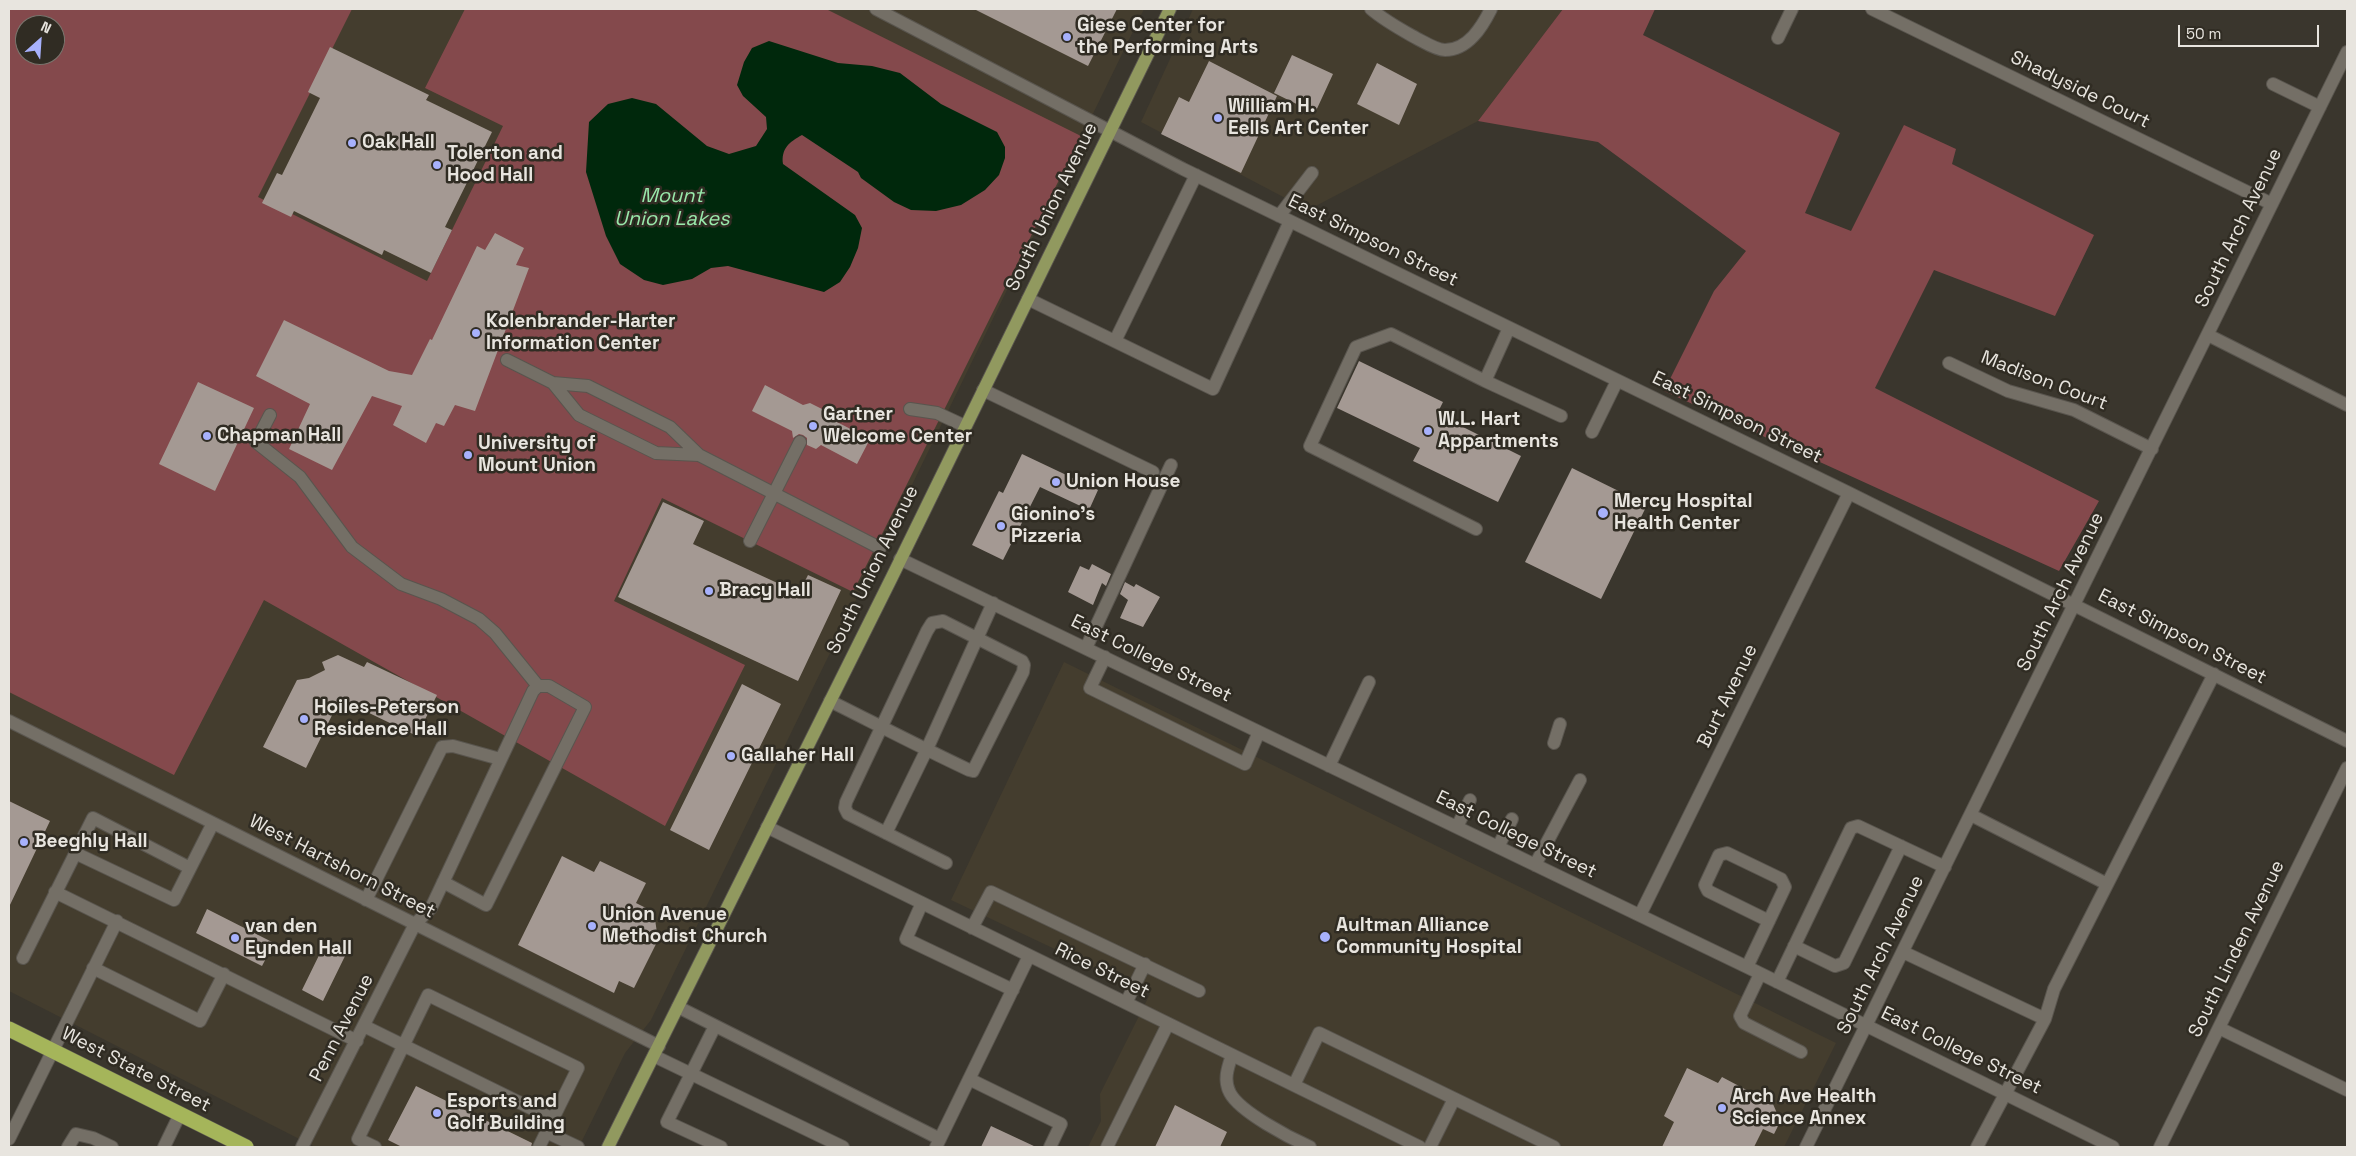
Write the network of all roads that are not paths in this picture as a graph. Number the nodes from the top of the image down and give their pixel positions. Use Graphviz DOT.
graph roads {
  1 [pos="876,9"];
  2 [pos="1170,9"];
  3 [pos="1371,9"];
  4 [pos="1491,9"];
  5 [pos="1792,9"];
  6 [pos="1872,9"];
  7 [pos="1778,38"];
  8 [pos="2347,52"];
  9 [pos="2273,84"];
  10 [pos="2320,107"];
  11 [pos="1110,131"];
  12 [pos="1312,173"];
  13 [pos="1196,175"];
  14 [pos="2272,204"];
  15 [pos="1285,219"];
  16 [pos="1028,299"];
  17 [pos="1510,328"];
  18 [pos="2208,335"];
  19 [pos="1115,341"];
  20 [pos="508,360"];
  21 [pos="1949,363"];
  22 [pos="1485,381"];
  23 [pos="1617,381"];
  24 [pos="553,383"];
  25 [pos="983,390"];
  26 [pos="2345,399"];
  27 [pos="910,410"];
  28 [pos="270,415"];
  29 [pos="1561,416"];
  30 [pos="965,426"];
  31 [pos="1592,432"];
  32 [pos="800,442"];
  33 [pos="2152,449"];
  34 [pos="700,455"];
  35 [pos="1172,465"];
  36 [pos="1153,472"];
  37 [pos="774,493"];
  38 [pos="1849,493"];
  39 [pos="1476,529"];
  40 [pos="750,541"];
  41 [pos="880,548"];
  42 [pos="900,559"];
  43 [pos="993,603"];
  44 [pos="2075,604"];
  45 [pos="979,638"];
  46 [pos="1086,648"];
  47 [pos="1105,657"];
  48 [pos="2214,674"];
  49 [pos="1369,682"];
  50 [pos="538,686"];
  51 [pos="830,701"];
  52 [pos="9,721"];
  53 [pos="1560,724"];
  54 [pos="882,727"];
  55 [pos="1259,732"];
  56 [pos="2347,741"];
  57 [pos="1554,743"];
  58 [pos="927,749"];
  59 [pos="500,759"];
  60 [pos="1329,766"];
  61 [pos="2347,768"];
  62 [pos="1580,780"];
  63 [pos="1470,800"];
  64 [pos="1971,815"];
  65 [pos="1512,818"];
  66 [pos="213,823"];
  67 [pos="768,827"];
  68 [pos="1457,827"];
  69 [pos="886,833"];
  70 [pos="1901,846"];
  71 [pos="1498,847"];
  72 [pos="75,853"];
  73 [pos="946,863"];
  74 [pos="1535,865"];
  75 [pos="1945,867"];
  76 [pos="190,868"];
  77 [pos="443,882"];
  78 [pos="2107,884"];
  79 [pos="55,892"];
  80 [pos="366,900"];
  81 [pos="922,903"];
  82 [pos="1640,915"];
  83 [pos="117,921"];
  84 [pos="1768,921"];
  85 [pos="415,924"];
  86 [pos="972,928"];
  87 [pos="1794,946"];
  88 [pos="1903,952"];
  89 [pos="1029,956"];
  90 [pos="23,958"];
  91 [pos="1145,964"];
  92 [pos="1747,967"];
  93 [pos="93,968"];
  94 [pos="224,974"];
  95 [pos="1760,974"];
  96 [pos="1777,982"];
  97 [pos="1013,990"];
  98 [pos="1199,991"];
  99 [pos="1126,1003"];
  100 [pos="678,1008"];
  101 [pos="2045,1019"];
  102 [pos="1168,1024"];
  103 [pos="364,1026"];
  104 [pos="715,1026"];
  105 [pos="1867,1026"];
  106 [pos="2219,1028"];
  107 [pos="9,1029"];
  108 [pos="357,1041"];
  109 [pos="403,1046"];
  110 [pos="53,1051"];
  111 [pos="656,1051"];
  112 [pos="1801,1052"];
  113 [pos="1232,1055"];
  114 [pos="691,1074"];
  115 [pos="969,1079"];
  116 [pos="1294,1086"];
  117 [pos="2347,1090"];
  118 [pos="2004,1094"];
  119 [pos="1454,1099"];
  120 [pos="180,1114"];
  121 [pos="553,1119"];
  122 [pos="546,1132"];
  123 [pos="9,1139"];
  124 [pos="938,1143"];
  125 [pos="68,1147"];
  126 [pos="112,1147"];
  127 [pos="164,1147"];
  128 [pos="246,1147"];
  129 [pos="302,1147"];
  130 [pos="375,1147"];
  131 [pos="539,1147"];
  132 [pos="578,1147"];
  133 [pos="608,1147"];
  134 [pos="721,1147"];
  135 [pos="843,1147"];
  136 [pos="1050,1147"];
  137 [pos="1107,1147"];
  138 [pos="1310,1147"];
  139 [pos="1420,1147"];
  140 [pos="1430,1147"];
  141 [pos="1554,1147"];
  142 [pos="1806,1147"];
  143 [pos="1977,1147"];
  144 [pos="2113,1147"];
  145 [pos="2160,1147"];
  1 -- 11 [label="street, East Simpson Street"];
  2 -- 11 [label="main road, South Union Avenue"];
  3 -- 4 [label="street"];
  5 -- 7 [label="street"];
  6 -- 14 [label="street, Shadyside Court"];
  8 -- 10 [label="street, South Arch Avenue"];
  9 -- 10 [label="street"];
  10 -- 14 [label="street, South Arch Avenue"];
  11 -- 13 [label="street, East Simpson Street"];
  11 -- 16 [label="main road, South Union Avenue"];
  12 -- 15 [label="street"];
  13 -- 15 [label="street, East Simpson Street"];
  13 -- 19 [label="street"];
  14 -- 18 [label="street, South Arch Avenue"];
  15 -- 17 [label="street, East Simpson Street"];
  15 -- 19 [label="street"];
  16 -- 19 [label="street"];
  16 -- 25 [label="main road, South Union Avenue"];
  17 -- 22 [label="street"];
  17 -- 23 [label="street, East Simpson Street"];
  18 -- 26 [label="street"];
  18 -- 33 [label="street, South Arch Avenue"];
  20 -- 24 [label="street"];
  21 -- 33 [label="street, Madison Court"];
  22 -- 29 [label="street"];
  22 -- 39 [label="street"];
  23 -- 31 [label="street"];
  23 -- 38 [label="street, East Simpson Street"];
  24 -- 34 [label="street"];
  24 -- 34 [label="street"];
  25 -- 30 [label="main road, South Union Avenue"];
  25 -- 36 [label="street"];
  27 -- 30 [label="street"];
  28 -- 50 [label="street"];
  30 -- 42 [label="main road, South Union Avenue"];
  32 -- 37 [label="street"];
  33 -- 44 [label="street, South Arch Avenue"];
  34 -- 37 [label="street"];
  35 -- 46 [label="street"];
  37 -- 40 [label="street"];
  37 -- 41 [label="street"];
  38 -- 44 [label="street, East Simpson Street"];
  38 -- 82 [label="street, Burt Avenue"];
  42 -- 43 [label="street, East College Street"];
  42 -- 51 [label="main road, South Union Avenue"];
  43 -- 45 [label="street"];
  43 -- 46 [label="street, East College Street"];
  44 -- 48 [label="street, East Simpson Street"];
  44 -- 64 [label="street, South Arch Avenue"];
  45 -- 54 [label="street"];
  45 -- 58 [label="street"];
  45 -- 58 [label="street"];
  46 -- 47 [label="street, East College Street"];
  47 -- 55 [label="street, East College Street"];
  47 -- 55 [label="street"];
  48 -- 56 [label="street, East Simpson Street"];
  48 -- 78 [label="street"];
  49 -- 60 [label="street"];
  50 -- 59 [label="street, Penn Avenue"];
  50 -- 77 [label="street"];
  51 -- 54 [label="street"];
  51 -- 67 [label="main road, South Union Avenue"];
  52 -- 66 [label="street, West Hartshorn Street"];
  53 -- 57 [label="street"];
  54 -- 58 [label="street"];
  54 -- 69 [label="street"];
  55 -- 60 [label="street, East College Street"];
  58 -- 69 [label="street"];
  59 -- 77 [label="street, Penn Avenue"];
  59 -- 80 [label="street"];
  60 -- 68 [label="street, East College Street"];
  61 -- 106 [label="street, South Linden Avenue"];
  62 -- 74 [label="street"];
  63 -- 68 [label="street"];
  64 -- 75 [label="street, South Arch Avenue"];
  64 -- 78 [label="street"];
  65 -- 71 [label="street"];
  66 -- 76 [label="street"];
  66 -- 80 [label="street, West Hartshorn Street"];
  67 -- 81 [label="street, Rice Street"];
  67 -- 100 [label="main road, South Union Avenue"];
  68 -- 71 [label="street, East College Street"];
  69 -- 73 [label="street"];
  70 -- 75 [label="street"];
  70 -- 87 [label="street"];
  70 -- 87 [label="street"];
  71 -- 74 [label="street, East College Street"];
  72 -- 76 [label="street"];
  72 -- 76 [label="street"];
  72 -- 79 [label="street"];
  74 -- 82 [label="street, East College Street"];
  75 -- 88 [label="street, South Arch Avenue"];
  77 -- 85 [label="street, Penn Avenue"];
  78 -- 101 [label="street"];
  79 -- 83 [label="street"];
  79 -- 90 [label="street"];
  80 -- 85 [label="street, West Hartshorn Street"];
  81 -- 86 [label="street, Rice Street"];
  81 -- 97 [label="street"];
  82 -- 92 [label="street, East College Street"];
  83 -- 93 [label="street"];
  83 -- 94 [label="street"];
  84 -- 84 [label="street"];
  84 -- 92 [label="street"];
  85 -- 103 [label="street, Penn Avenue"];
  85 -- 111 [label="street, West Hartshorn Street"];
  86 -- 89 [label="street, Rice Street"];
  86 -- 91 [label="street"];
  87 -- 96 [label="street"];
  88 -- 101 [label="street"];
  88 -- 105 [label="street, South Arch Avenue"];
  89 -- 97 [label="street"];
  89 -- 99 [label="street, Rice Street"];
  91 -- 98 [label="street"];
  91 -- 99 [label="street"];
  92 -- 95 [label="street, East College Street"];
  93 -- 94 [label="street"];
  93 -- 110 [label="street"];
  94 -- 108 [label="street"];
  95 -- 96 [label="street, East College Street"];
  95 -- 112 [label="street"];
  96 -- 105 [label="street, East College Street"];
  97 -- 115 [label="street"];
  99 -- 102 [label="street, Rice Street"];
  100 -- 104 [label="street"];
  100 -- 111 [label="main road, South Union Avenue"];
  101 -- 118 [label="street"];
  102 -- 113 [label="street, Rice Street"];
  102 -- 137 [label="street"];
  103 -- 108 [label="street, Penn Avenue"];
  103 -- 109 [label="street"];
  104 -- 114 [label="street"];
  104 -- 124 [label="street"];
  105 -- 118 [label="street, East College Street"];
  105 -- 142 [label="street, South Arch Avenue"];
  106 -- 117 [label="street"];
  106 -- 145 [label="street, South Linden Avenue"];
  107 -- 110 [label="highway, West State Street"];
  108 -- 129 [label="street, Penn Avenue"];
  109 -- 121 [label="street"];
  109 -- 121 [label="street"];
  109 -- 130 [label="street"];
  110 -- 120 [label="highway, West State Street"];
  110 -- 123 [label="street"];
  111 -- 114 [label="street, West Hartshorn Street"];
  111 -- 133 [label="main road, South Union Avenue"];
  113 -- 116 [label="street, Rice Street"];
  113 -- 138 [label="street"];
  114 -- 134 [label="street"];
  114 -- 135 [label="street, West Hartshorn Street"];
  115 -- 124 [label="street"];
  115 -- 136 [label="street"];
  116 -- 119 [label="street"];
  116 -- 139 [label="street, Rice Street"];
  118 -- 143 [label="street"];
  118 -- 144 [label="street, East College Street"];
  119 -- 140 [label="street"];
  119 -- 141 [label="street"];
  120 -- 127 [label="street"];
  120 -- 128 [label="highway, West State Street"];
  121 -- 122 [label="street"];
  122 -- 131 [label="street"];
  122 -- 132 [label="street"];
  125 -- 126 [label="street"];
}
